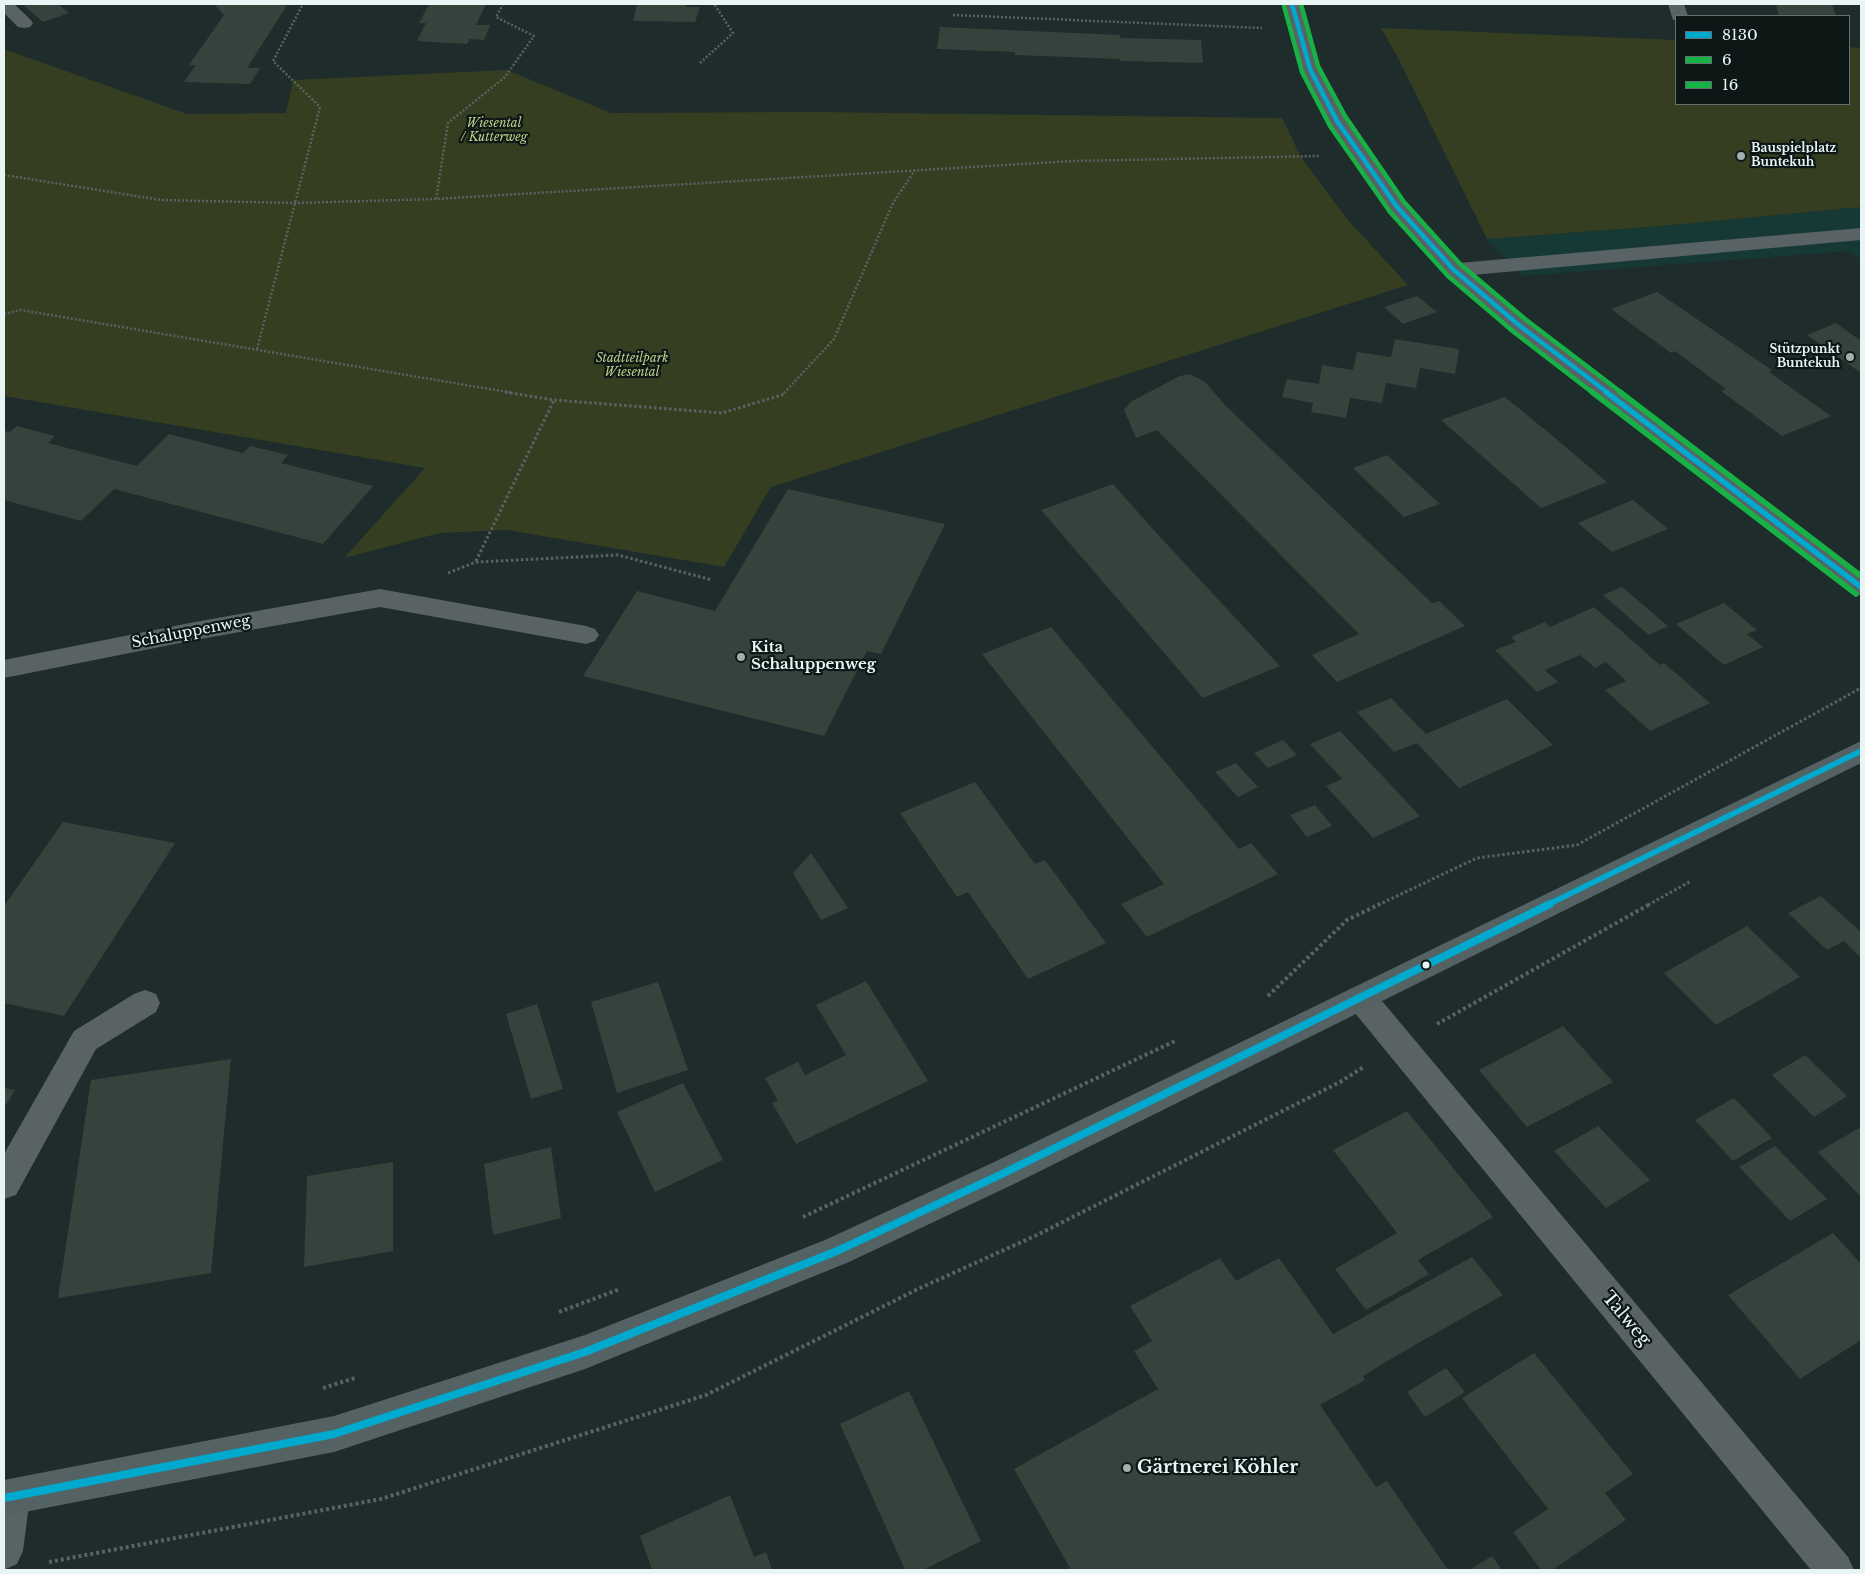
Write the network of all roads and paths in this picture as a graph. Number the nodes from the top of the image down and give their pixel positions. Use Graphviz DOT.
graph roads {
  1 [pos="4,4"];
  2 [pos="303,4"];
  3 [pos="503,4"];
  4 [pos="714,4"];
  5 [pos="1292,4"];
  6 [pos="953,15"];
  7 [pos="24,23"];
  8 [pos="1299,29"];
  9 [pos="700,63"];
  10 [pos="1358,153"];
  11 [pos="916,169"];
  12 [pos="4,175"];
  13 [pos="436,199"];
  14 [pos="294,203"];
  15 [pos="1861,234"];
  16 [pos="1454,270"];
  17 [pos="4,314"];
  18 [pos="257,349"];
  19 [pos="554,400"];
  20 [pos="500,561"];
  21 [pos="476,562"];
  22 [pos="712,580"];
  23 [pos="1861,587"];
  24 [pos="586,635"];
  25 [pos="4,669"];
  26 [pos="1861,688"];
  27 [pos="1861,751"];
  28 [pos="1267,997"];
  29 [pos="1361,998"];
  30 [pos="145,1003"];
  31 [pos="1177,1040"];
  32 [pos="4,1184"];
  33 [pos="800,1218"];
  34 [pos="625,1287"];
  35 [pos="551,1315"];
  36 [pos="362,1375"];
  37 [pos="315,1390"];
  38 [pos="8,1497"];
  39 [pos="4,1551"];
  40 [pos="1835,1570"];
  1 -- 7 [label="street"];
  2 -- 14 [label="path"];
  3 -- 13 [label="path"];
  4 -- 9 [label="path"];
  5 -- 8 [label="street"];
  6 -- 8 [label="path"];
  8 -- 10 [label="street"];
  10 -- 11 [label="path"];
  10 -- 16 [label="street"];
  11 -- 13 [label="path"];
  11 -- 19 [label="path"];
  12 -- 14 [label="path"];
  13 -- 14 [label="path"];
  14 -- 18 [label="path"];
  15 -- 16 [label="street"];
  16 -- 23 [label="street"];
  17 -- 18 [label="path"];
  18 -- 19 [label="path"];
  19 -- 21 [label="path"];
  20 -- 22 [label="path"];
  24 -- 25 [label="street, Schaluppenweg"];
  26 -- 28 [label="path"];
  27 -- 29 [label="main road"];
  29 -- 38 [label="main road"];
  29 -- 40 [label="street, Talweg"];
  30 -- 32 [label="street"];
  31 -- 33 [label="path"];
  34 -- 35 [label="path"];
  36 -- 37 [label="path"];
  38 -- 39 [label="street"];
}
